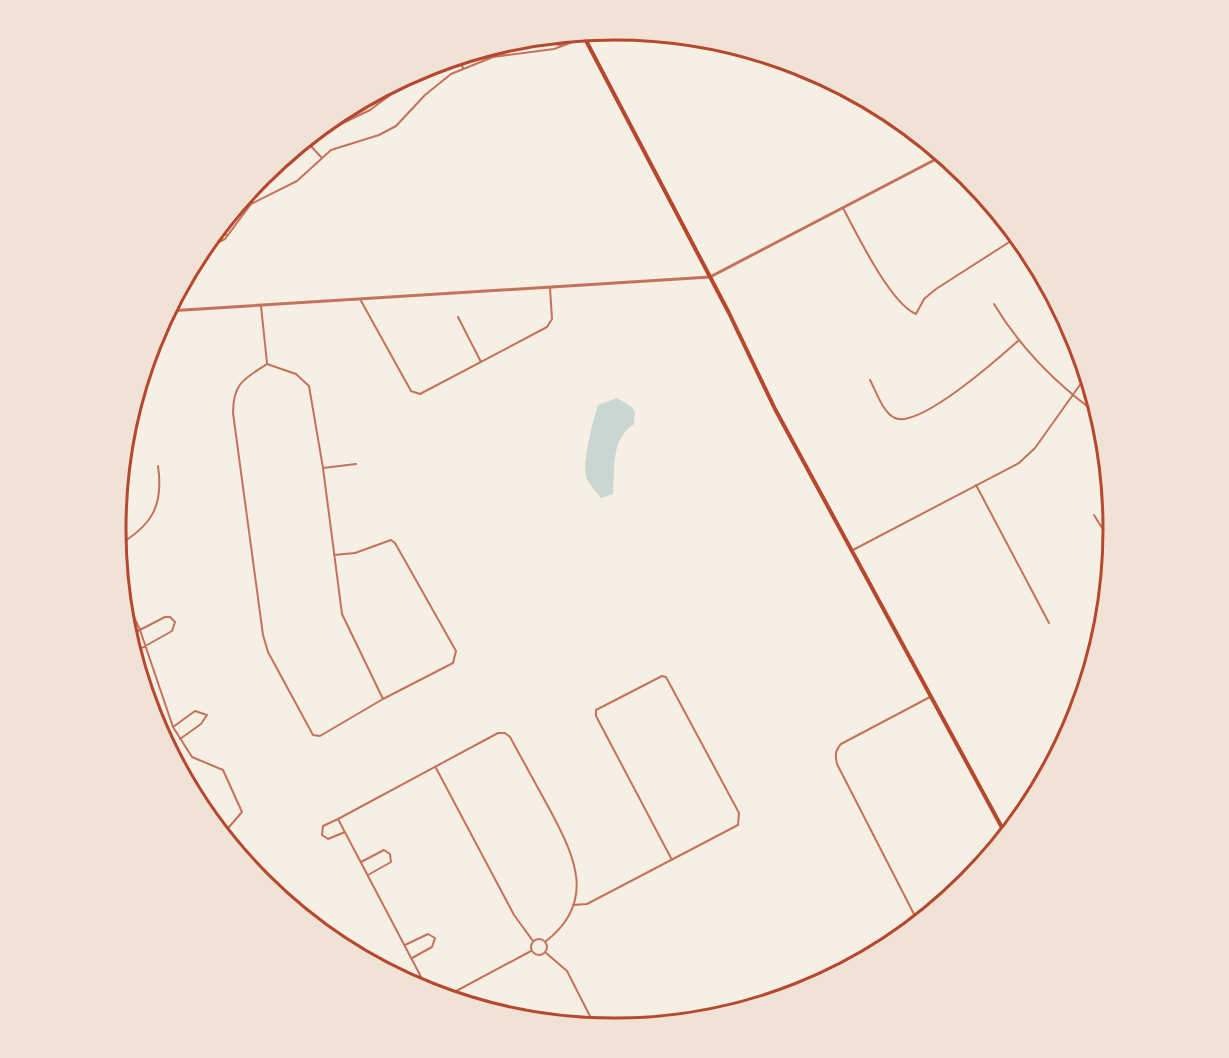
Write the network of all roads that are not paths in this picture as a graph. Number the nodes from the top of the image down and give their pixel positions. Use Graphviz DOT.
graph roads {
  1 [pos="587,42"];
  2 [pos="562,45"];
  3 [pos="504,55"];
  4 [pos="461,65"];
  5 [pos="463,68"];
  6 [pos="392,94"];
  7 [pos="347,121"];
  8 [pos="311,146"];
  9 [pos="321,157"];
  10 [pos="935,160"];
  11 [pos="843,208"];
  12 [pos="227,236"];
  13 [pos="1009,242"];
  14 [pos="219,243"];
  15 [pos="710,277"];
  16 [pos="550,288"];
  17 [pos="360,299"];
  18 [pos="994,304"];
  19 [pos="261,306"];
  20 [pos="177,310"];
  21 [pos="458,316"];
  22 [pos="1018,341"];
  23 [pos="481,362"];
  24 [pos="267,364"];
  25 [pos="870,380"];
  26 [pos="1081,385"];
  27 [pos="1073,396"];
  28 [pos="1087,406"];
  29 [pos="356,464"];
  30 [pos="158,466"];
  31 [pos="323,468"];
  32 [pos="976,485"];
  33 [pos="1094,515"];
  34 [pos="1103,529"];
  35 [pos="126,540"];
  36 [pos="851,551"];
  37 [pos="334,555"];
  38 [pos="134,616"];
  39 [pos="1049,623"];
  40 [pos="140,630"];
  41 [pos="137,632"];
  42 [pos="145,646"];
  43 [pos="141,648"];
  44 [pos="932,696"];
  45 [pos="383,699"];
  46 [pos="173,727"];
  47 [pos="180,739"];
  48 [pos="436,767"];
  49 [pos="338,819"];
  50 [pos="1002,827"];
  51 [pos="228,828"];
  52 [pos="345,832"];
  53 [pos="672,860"];
  54 [pos="361,862"];
  55 [pos="368,875"];
  56 [pos="573,905"];
  57 [pos="914,915"];
  58 [pos="533,941"];
  59 [pos="545,942"];
  60 [pos="405,945"];
  61 [pos="531,951"];
  62 [pos="545,952"];
  63 [pos="412,958"];
  64 [pos="422,977"];
  65 [pos="456,991"];
  66 [pos="591,1017"];
  1 -- 15 [label="main road"];
  2 -- 3 [label="street"];
  3 -- 5 [label="street"];
  4 -- 5 [label="street"];
  5 -- 9 [label="street"];
  6 -- 7 [label="street"];
  8 -- 9 [label="street"];
  9 -- 12 [label="street"];
  10 -- 11 [label="street"];
  11 -- 13 [label="street"];
  11 -- 15 [label="street"];
  12 -- 14 [label="street"];
  15 -- 16 [label="street"];
  15 -- 36 [label="main road"];
  16 -- 17 [label="street"];
  16 -- 23 [label="street"];
  17 -- 19 [label="street"];
  17 -- 23 [label="street"];
  18 -- 22 [label="street"];
  19 -- 20 [label="street"];
  19 -- 24 [label="street"];
  21 -- 23 [label="street"];
  22 -- 25 [label="street"];
  22 -- 27 [label="street"];
  24 -- 31 [label="street"];
  24 -- 45 [label="street"];
  26 -- 27 [label="street"];
  27 -- 28 [label="street"];
  27 -- 32 [label="street"];
  29 -- 31 [label="street"];
  30 -- 35 [label="street"];
  31 -- 37 [label="street"];
  32 -- 36 [label="street"];
  32 -- 39 [label="street"];
  33 -- 34 [label="street"];
  36 -- 44 [label="main road"];
  37 -- 45 [label="street"];
  37 -- 45 [label="street"];
  38 -- 40 [label="street"];
  40 -- 41 [label="street"];
  40 -- 42 [label="street"];
  40 -- 42 [label="street"];
  42 -- 43 [label="street"];
  42 -- 46 [label="street"];
  44 -- 50 [label="main road"];
  44 -- 57 [label="street"];
  46 -- 47 [label="street"];
  46 -- 47 [label="street"];
  47 -- 51 [label="street"];
  48 -- 49 [label="street"];
  48 -- 56 [label="street"];
  48 -- 58 [label="street"];
  49 -- 52 [label="street"];
  49 -- 52 [label="street"];
  52 -- 54 [label="street"];
  53 -- 53 [label="street"];
  53 -- 56 [label="street"];
  54 -- 55 [label="street"];
  54 -- 55 [label="street"];
  55 -- 60 [label="street"];
  56 -- 59 [label="street"];
  58 -- 59 [label="street"];
  58 -- 61 [label="street"];
  59 -- 62 [label="street"];
  60 -- 63 [label="street"];
  60 -- 63 [label="street"];
  61 -- 62 [label="street"];
  61 -- 65 [label="street"];
  62 -- 66 [label="street"];
  63 -- 64 [label="street"];
}
